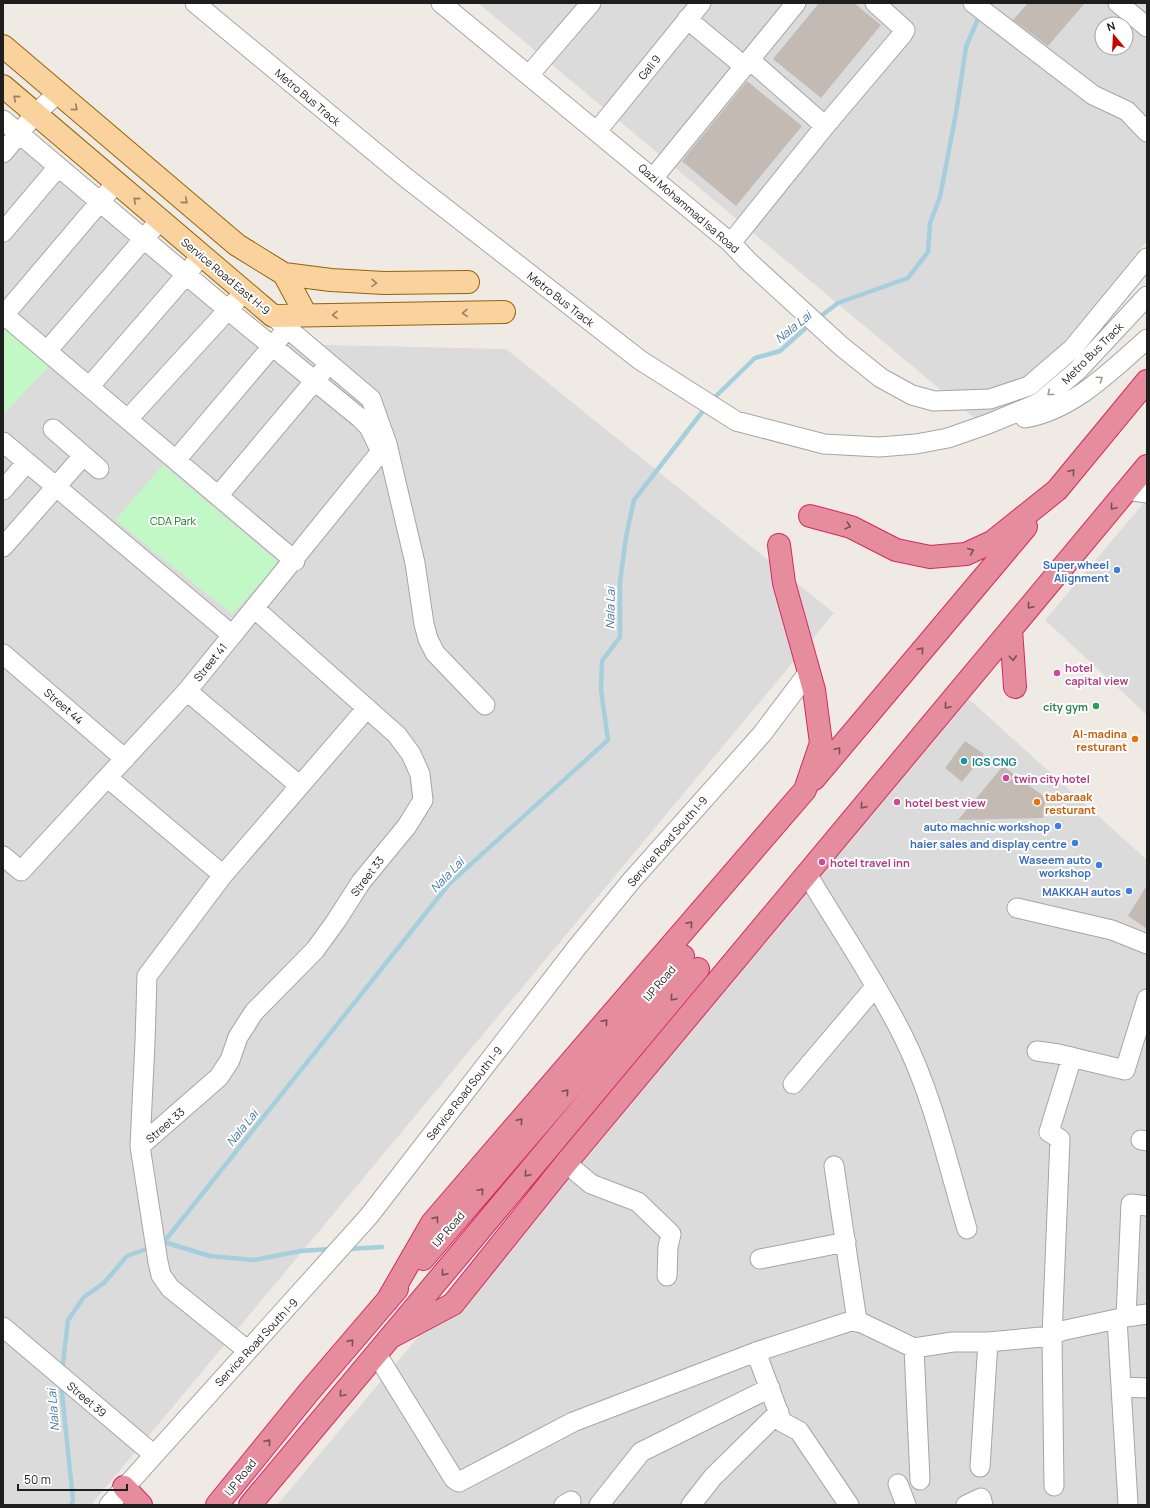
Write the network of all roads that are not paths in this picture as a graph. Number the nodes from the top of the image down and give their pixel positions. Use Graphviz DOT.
graph roads {
  1 [pos="195,3"];
  2 [pos="441,3"];
  3 [pos="591,3"];
  4 [pos="796,3"];
  5 [pos="875,3"];
  6 [pos="1118,3"];
  7 [pos="979,8"];
  8 [pos="462,9"];
  9 [pos="692,9"];
  10 [pos="1147,27"];
  11 [pos="3,46"];
  12 [pos="747,63"];
  13 [pos="529,75"];
  14 [pos="3,86"];
  15 [pos="57,94"];
  16 [pos="35,114"];
  17 [pos="8,126"];
  18 [pos="825,126"];
  19 [pos="597,131"];
  20 [pos="1147,132"];
  21 [pos="3,153"];
  22 [pos="58,167"];
  23 [pos="654,177"];
  24 [pos="116,183"];
  25 [pos="101,203"];
  26 [pos="160,220"];
  27 [pos="3,232"];
  28 [pos="144,239"];
  29 [pos="731,243"];
  30 [pos="201,255"];
  31 [pos="1147,258"];
  32 [pos="284,274"];
  33 [pos="186,275"];
  34 [pos="468,282"];
  35 [pos="244,291"];
  36 [pos="1147,296"];
  37 [pos="228,310"];
  38 [pos="504,312"];
  39 [pos="4,314"];
  40 [pos="306,315"];
  41 [pos="281,322"];
  42 [pos="1147,339"];
  43 [pos="273,346"];
  44 [pos="47,351"];
  45 [pos="330,362"];
  46 [pos="315,381"];
  47 [pos="1147,382"];
  48 [pos="89,387"];
  49 [pos="128,419"];
  50 [pos="988,424"];
  51 [pos="53,429"];
  52 [pos="3,442"];
  53 [pos="384,448"];
  54 [pos="83,456"];
  55 [pos="176,460"];
  56 [pos="27,462"];
  57 [pos="1147,466"];
  58 [pos="99,470"];
  59 [pos="55,487"];
  60 [pos="3,490"];
  61 [pos="1057,490"];
  62 [pos="1137,491"];
  63 [pos="218,496"];
  64 [pos="810,516"];
  65 [pos="779,545"];
  66 [pos="3,547"];
  67 [pos="295,561"];
  68 [pos="254,608"];
  69 [pos="1011,629"];
  70 [pos="232,635"];
  71 [pos="3,654"];
  72 [pos="808,673"];
  73 [pos="1015,687"];
  74 [pos="187,691"];
  75 [pos="485,705"];
  76 [pos="366,708"];
  77 [pos="125,759"];
  78 [pos="108,778"];
  79 [pos="300,786"];
  80 [pos="804,790"];
  81 [pos="3,856"];
  82 [pos="806,874"];
  83 [pos="223,876"];
  84 [pos="1017,908"];
  85 [pos="1147,944"];
  86 [pos="875,987"];
  87 [pos="1147,999"];
  88 [pos="1038,1051"];
  89 [pos="1072,1057"];
  90 [pos="793,1084"];
  91 [pos="140,1146"];
  92 [pos="566,1163"];
  93 [pos="834,1166"];
  94 [pos="1147,1206"];
  95 [pos="967,1229"];
  96 [pos="846,1242"];
  97 [pos="760,1259"];
  98 [pos="667,1276"];
  99 [pos="387,1301"];
  100 [pos="1147,1314"];
  101 [pos="1122,1318"];
  102 [pos="857,1321"];
  103 [pos="3,1327"];
  104 [pos="1052,1336"];
  105 [pos="391,1337"];
  106 [pos="988,1342"];
  107 [pos="914,1348"];
  108 [pos="247,1350"];
  109 [pos="756,1352"];
  110 [pos="376,1353"];
  111 [pos="1121,1387"];
  112 [pos="770,1388"];
  113 [pos="1147,1388"];
  114 [pos="778,1412"];
  115 [pos="153,1454"];
  116 [pos="980,1467"];
  117 [pos="920,1480"];
  118 [pos="898,1484"];
  119 [pos="1054,1486"];
  120 [pos="124,1487"];
  121 [pos="1128,1504"];
  122 [pos="109,1505"];
  123 [pos="141,1505"];
  124 [pos="217,1505"];
  125 [pos="250,1505"];
  126 [pos="599,1505"];
  127 [pos="691,1505"];
  128 [pos="849,1505"];
  129 [pos="906,1505"];
  130 [pos="966,1505"];
  131 [pos="983,1505"];
  1 -- 50 [label="street, Metro Bus Track"];
  2 -- 8 [label="street, Qazi Mohammad Isa Road"];
  3 -- 13 [label="street"];
  4 -- 12 [label="street"];
  5 -- 18 [label="street"];
  6 -- 10 [label="street"];
  7 -- 20 [label="street"];
  8 -- 13 [label="street, Qazi Mohammad Isa Road"];
  9 -- 12 [label="street"];
  9 -- 19 [label="street, Gali 9"];
  11 -- 15 [label="main road"];
  12 -- 18 [label="street"];
  12 -- 23 [label="street"];
  13 -- 19 [label="street, Qazi Mohammad Isa Road"];
  16 -- 14 [label="main road, Service Road East H-9, one-way"];
  15 -- 16 [label="street"];
  15 -- 32 [label="main road, one-way"];
  16 -- 17 [label="street"];
  16 -- 24 [label="main road, Service Road East H-9"];
  17 -- 21 [label="street"];
  17 -- 22 [label="street"];
  18 -- 29 [label="street"];
  19 -- 23 [label="street, Qazi Mohammad Isa Road"];
  22 -- 25 [label="street"];
  22 -- 27 [label="street"];
  23 -- 29 [label="street, Qazi Mohammad Isa Road"];
  24 -- 25 [label="street"];
  26 -- 24 [label="main road, Service Road East H-9, one-way"];
  25 -- 28 [label="street"];
  25 -- 39 [label="street"];
  26 -- 28 [label="street"];
  26 -- 30 [label="main road, Service Road East H-9"];
  28 -- 33 [label="street"];
  28 -- 44 [label="street"];
  29 -- 31 [label="street, Qazi Mohammad Isa Road"];
  30 -- 33 [label="street"];
  30 -- 35 [label="main road, Service Road East H-9"];
  32 -- 34 [label="main road, one-way"];
  32 -- 40 [label="main road"];
  33 -- 37 [label="street"];
  33 -- 48 [label="street"];
  35 -- 37 [label="street"];
  35 -- 41 [label="main road, Service Road East H-9"];
  36 -- 50 [label="street, Metro Bus Track, one-way"];
  37 -- 43 [label="street"];
  37 -- 49 [label="street"];
  38 -- 40 [label="main road, Service Road East H-9, one-way"];
  39 -- 44 [label="street"];
  40 -- 41 [label="main road, Service Road East H-9"];
  41 -- 43 [label="street"];
  41 -- 45 [label="street"];
  50 -- 42 [label="street, Metro Bus Track, one-way"];
  43 -- 46 [label="street"];
  43 -- 55 [label="street"];
  44 -- 48 [label="street"];
  45 -- 46 [label="street"];
  45 -- 53 [label="street"];
  46 -- 53 [label="street"];
  46 -- 63 [label="street"];
  61 -- 47 [label="highway, one-way"];
  48 -- 49 [label="street"];
  49 -- 55 [label="street"];
  51 -- 54 [label="street"];
  52 -- 56 [label="street"];
  53 -- 67 [label="street, Street 41"];
  53 -- 75 [label="street"];
  54 -- 58 [label="street"];
  54 -- 59 [label="street"];
  55 -- 63 [label="street"];
  56 -- 59 [label="street"];
  56 -- 60 [label="street"];
  57 -- 62 [label="highway"];
  59 -- 66 [label="street"];
  59 -- 70 [label="street"];
  64 -- 61 [label="highway, one-way"];
  80 -- 61 [label="highway, one-way"];
  62 -- 69 [label="highway, one-way"];
  63 -- 67 [label="street"];
  65 -- 72 [label="highway"];
  67 -- 68 [label="street, Street 41"];
  68 -- 70 [label="street, Street 41"];
  68 -- 76 [label="street, Street 33"];
  69 -- 73 [label="highway, one-way"];
  69 -- 82 [label="highway, one-way"];
  70 -- 74 [label="street, Street 41"];
  71 -- 77 [label="street, Street 44"];
  72 -- 80 [label="highway"];
  72 -- 108 [label="street, Service Road South I-9"];
  74 -- 77 [label="street, Street 41"];
  74 -- 79 [label="street"];
  76 -- 79 [label="street"];
  76 -- 91 [label="street, Street 33"];
  77 -- 78 [label="street, Street 41"];
  78 -- 81 [label="street, Street 41"];
  78 -- 83 [label="street"];
  79 -- 83 [label="street"];
  99 -- 80 [label="highway, one-way"];
  82 -- 86 [label="street"];
  82 -- 92 [label="highway"];
  83 -- 91 [label="street"];
  84 -- 85 [label="street"];
  86 -- 90 [label="street"];
  86 -- 95 [label="street"];
  87 -- 89 [label="street"];
  88 -- 89 [label="street"];
  89 -- 104 [label="street"];
  91 -- 108 [label="street"];
  92 -- 98 [label="street"];
  92 -- 105 [label="highway"];
  93 -- 96 [label="street"];
  94 -- 101 [label="street"];
  96 -- 97 [label="street"];
  96 -- 102 [label="street"];
  99 -- 105 [label="highway, IJP Road, one-way"];
  124 -- 99 [label="highway, IJP Road, one-way"];
  100 -- 101 [label="street"];
  101 -- 104 [label="street"];
  101 -- 111 [label="street"];
  102 -- 107 [label="street"];
  102 -- 109 [label="street"];
  103 -- 115 [label="street, Street 39"];
  104 -- 106 [label="street"];
  104 -- 119 [label="street"];
  105 -- 110 [label="highway, IJP Road"];
  106 -- 107 [label="street"];
  106 -- 116 [label="street"];
  107 -- 117 [label="street"];
  108 -- 115 [label="street, Service Road South I-9"];
  109 -- 110 [label="street"];
  109 -- 112 [label="street"];
  110 -- 125 [label="highway, IJP Road, one-way"];
  111 -- 113 [label="street"];
  111 -- 121 [label="street"];
  112 -- 114 [label="street"];
  112 -- 126 [label="street"];
  114 -- 127 [label="street"];
  114 -- 128 [label="street"];
  115 -- 120 [label="street, Service Road South I-9"];
  118 -- 129 [label="street"];
  120 -- 122 [label="street, Service Road South I-9"];
  120 -- 123 [label="highway"];
  130 -- 131 [label="street"];
}
